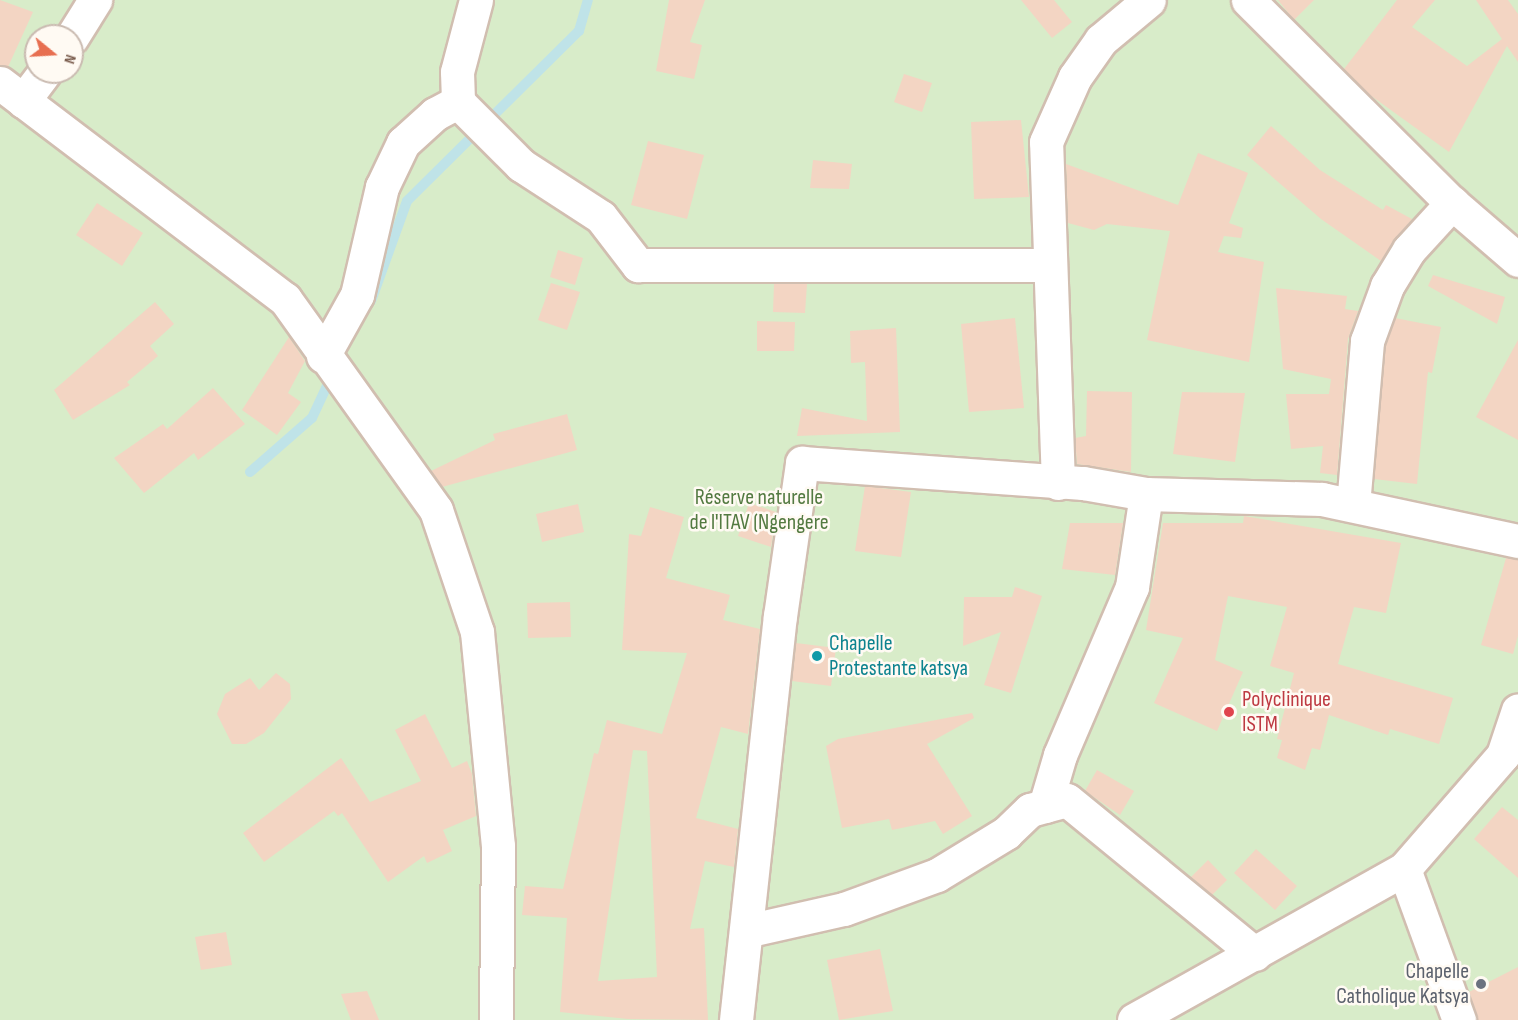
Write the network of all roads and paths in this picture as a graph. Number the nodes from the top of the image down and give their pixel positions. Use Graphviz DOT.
graph roads {
  1 [pos="95,0"];
  2 [pos="476,0"];
  3 [pos="1149,0"];
  4 [pos="1248,0"];
  5 [pos="80,24"];
  6 [pos="25,84"];
  7 [pos="12,92"];
  8 [pos="458,102"];
  9 [pos="1452,203"];
  10 [pos="1518,260"];
  11 [pos="1048,265"];
  12 [pos="323,356"];
  13 [pos="1058,483"];
  14 [pos="1146,494"];
  15 [pos="1353,505"];
  16 [pos="1518,541"];
  17 [pos="1518,710"];
  18 [pos="1511,759"];
  19 [pos="1045,806"];
  20 [pos="1404,869"];
  21 [pos="746,931"];
  22 [pos="1255,954"];
  23 [pos="496,1020"];
  24 [pos="736,1020"];
  25 [pos="1134,1020"];
  26 [pos="1459,1020"];
  1 -- 5 [label="street"];
  2 -- 8 [label="street"];
  3 -- 11 [label="street"];
  4 -- 9 [label="street"];
  6 -- 7 [label="street"];
  7 -- 12 [label="street"];
  8 -- 11 [label="street"];
  8 -- 12 [label="street"];
  9 -- 10 [label="street"];
  9 -- 15 [label="street"];
  11 -- 13 [label="street"];
  12 -- 23 [label="street"];
  13 -- 14 [label="street"];
  13 -- 21 [label="street"];
  14 -- 15 [label="street"];
  14 -- 19 [label="street"];
  15 -- 16 [label="street"];
  17 -- 18 [label="street"];
  18 -- 20 [label="street"];
  19 -- 21 [label="street"];
  19 -- 22 [label="street"];
  20 -- 22 [label="street"];
  20 -- 26 [label="street"];
  21 -- 24 [label="street"];
  22 -- 25 [label="street"];
}
